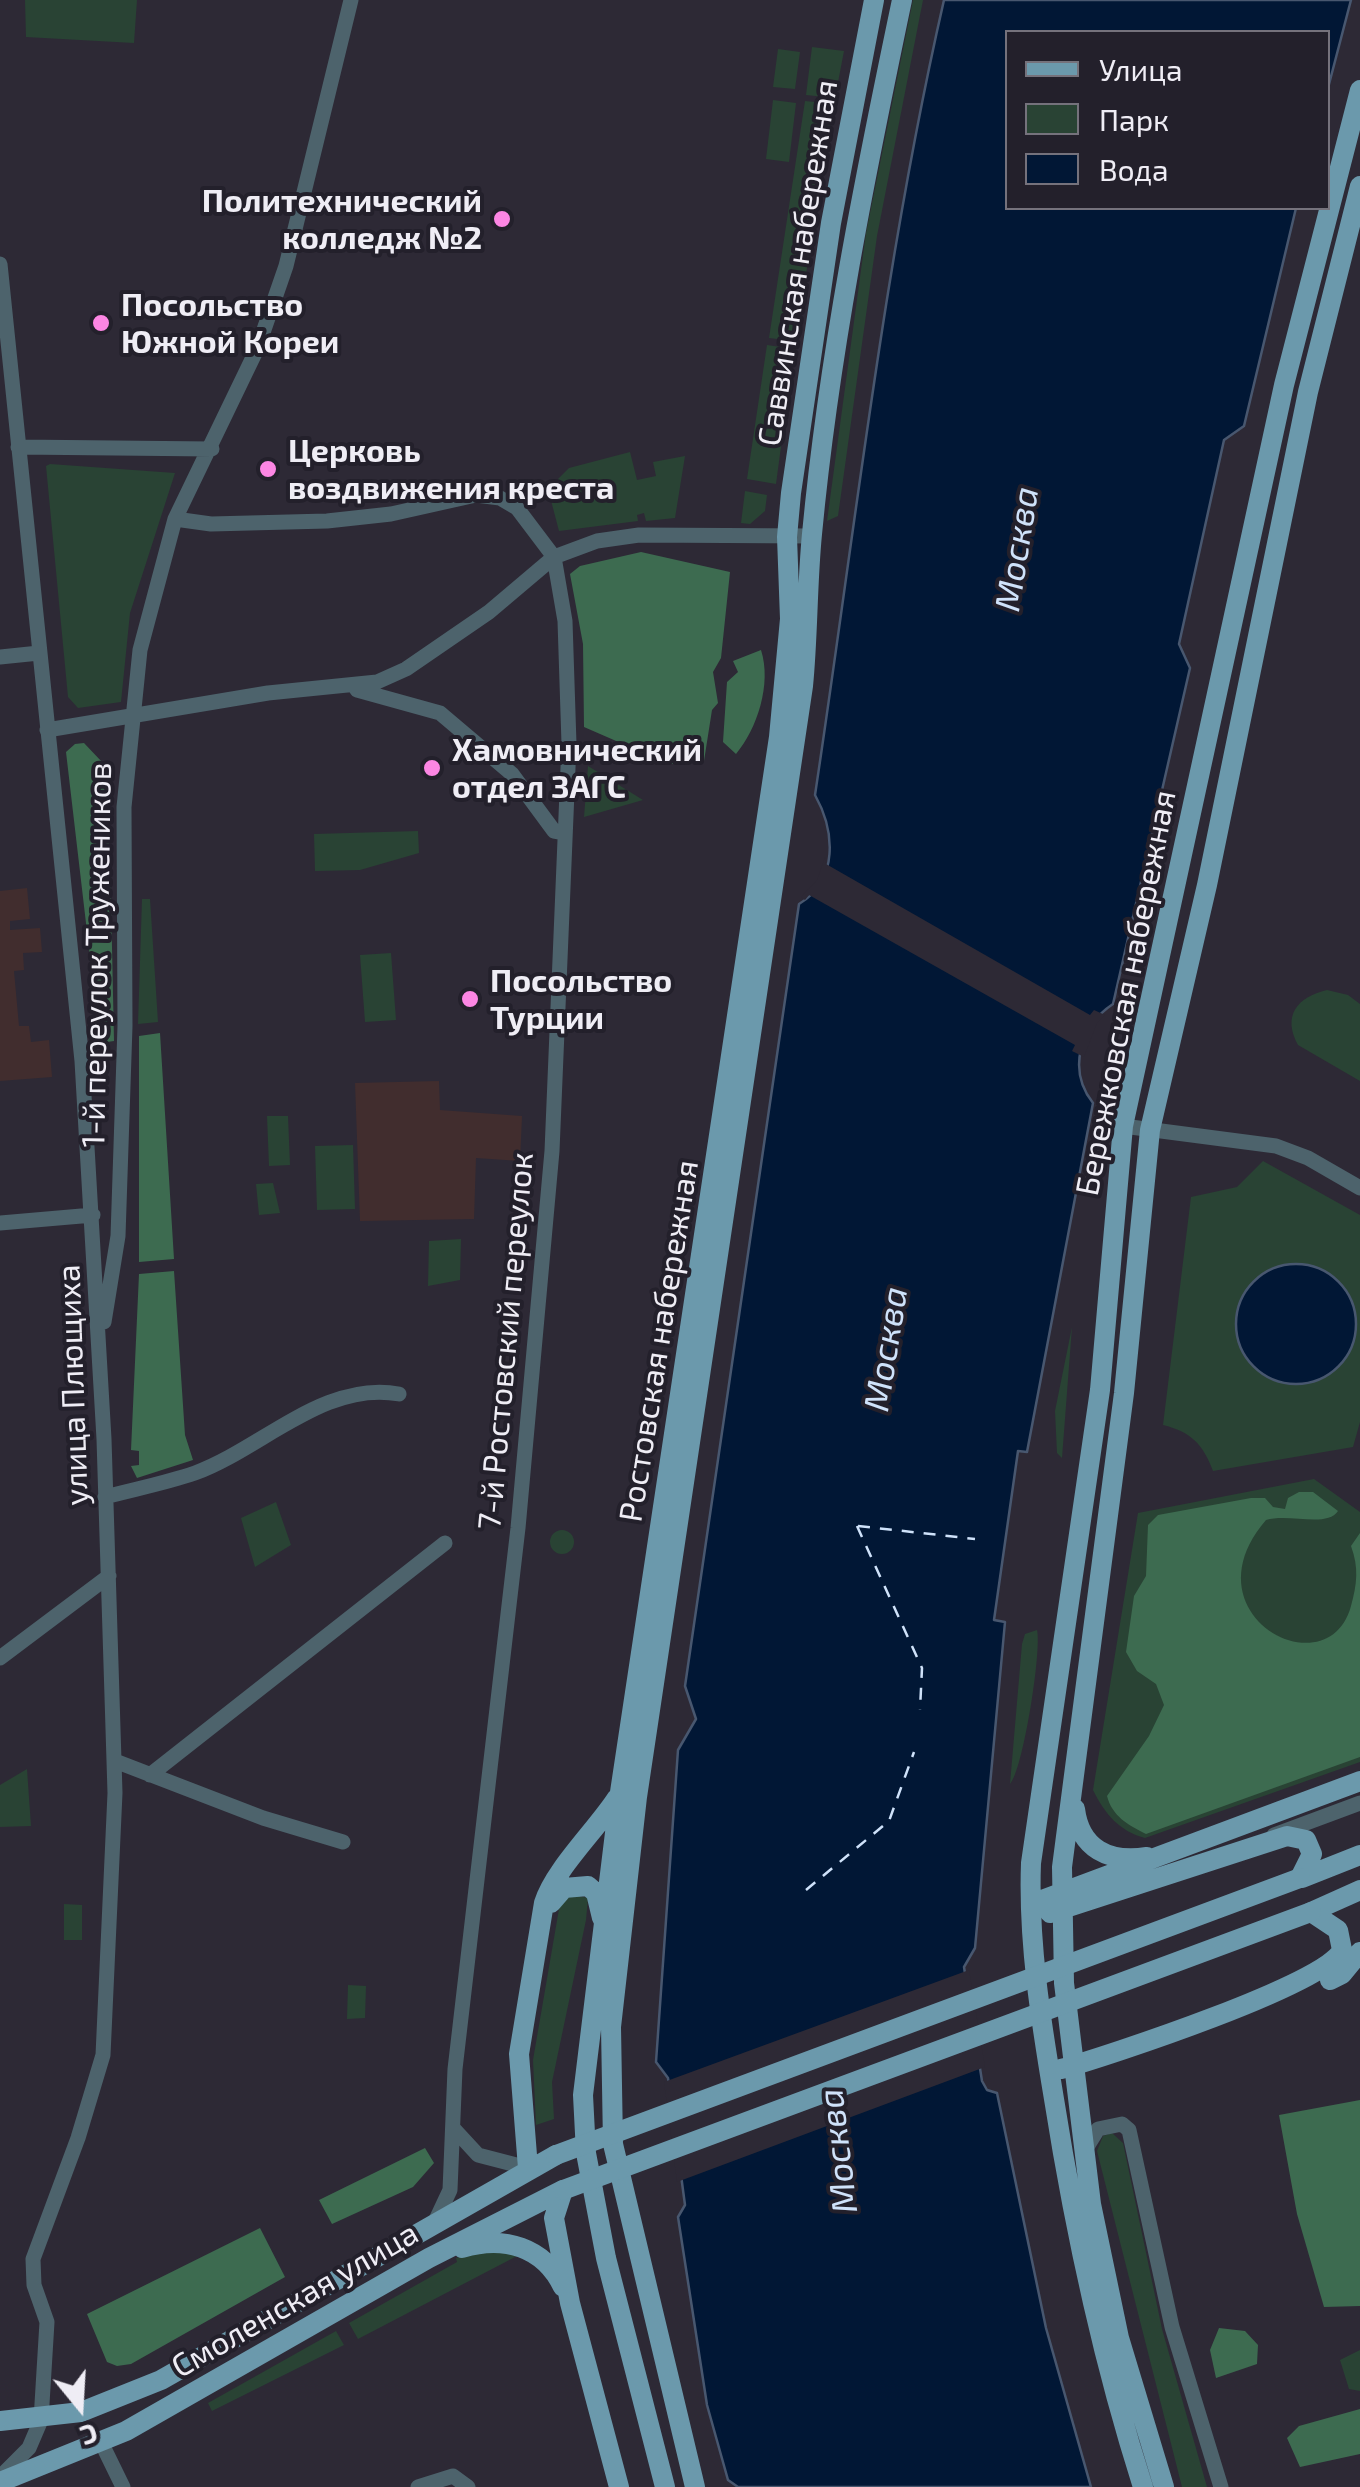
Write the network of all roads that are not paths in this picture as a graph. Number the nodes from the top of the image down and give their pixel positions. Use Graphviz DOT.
graph roads {
  1 [pos="351,0"];
  2 [pos="874,0"];
  3 [pos="902,0"];
  4 [pos="1360,90"];
  5 [pos="1360,186"];
  6 [pos="1330,206"];
  7 [pos="1329,210"];
  8 [pos="0,264"];
  9 [pos="18,447"];
  10 [pos="212,448"];
  11 [pos="175,519"];
  12 [pos="812,536"];
  13 [pos="787,538"];
  14 [pos="554,557"];
  15 [pos="39,653"];
  16 [pos="0,657"];
  17 [pos="349,688"];
  18 [pos="135,717"];
  19 [pos="47,730"];
  20 [pos="564,829"];
  21 [pos="1147,1025"];
  22 [pos="1174,1030"];
  23 [pos="1123,1126"];
  24 [pos="1150,1130"];
  25 [pos="1360,1188"];
  26 [pos="93,1215"];
  27 [pos="0,1223"];
  28 [pos="99,1348"];
  29 [pos="400,1394"];
  30 [pos="105,1497"];
  31 [pos="445,1543"];
  32 [pos="109,1576"];
  33 [pos="0,1658"];
  34 [pos="115,1761"];
  35 [pos="150,1774"];
  36 [pos="1360,1781"];
  37 [pos="1072,1785"];
  38 [pos="620,1792"];
  39 [pos="1360,1803"];
  40 [pos="344,1842"];
  41 [pos="1257,1842"];
  42 [pos="1173,1851"];
  43 [pos="1360,1854"];
  44 [pos="1300,1878"];
  45 [pos="1360,1890"];
  46 [pos="1060,1901"];
  47 [pos="1031,1912"];
  48 [pos="1311,1912"];
  49 [pos="541,1928"];
  50 [pos="604,1931"];
  51 [pos="1360,1952"];
  52 [pos="1270,1995"];
  53 [pos="1072,2066"];
  54 [pos="1049,2072"];
  55 [pos="454,2129"];
  56 [pos="1084,2154"];
  57 [pos="528,2168"];
  58 [pos="563,2190"];
  59 [pos="435,2222"];
  60 [pos="428,2258"];
  61 [pos="570,2302"];
  62 [pos="41,2420"];
  63 [pos="0,2422"];
  64 [pos="102,2442"];
  65 [pos="0,2480"];
  66 [pos="123,2487"];
  67 [pos="418,2487"];
  68 [pos="468,2487"];
  69 [pos="619,2487"];
  70 [pos="665,2487"];
  71 [pos="694,2487"];
  72 [pos="1143,2487"];
  73 [pos="1164,2487"];
  74 [pos="1221,2487"];
  1 -- 10 [label="street, 1-й переулок Тружеников"];
  2 -- 13 [label="main road, Саввинская набережная"];
  3 -- 12 [label="main road, Саввинская набережная"];
  4 -- 6 [label="main road, Бережковская набережная"];
  5 -- 22 [label="main road, Бережковская набережная"];
  7 -- 21 [label="main road, Бережковская набережная"];
  8 -- 9 [label="street, улица Плющиха"];
  9 -- 10 [label="street"];
  9 -- 15 [label="street, улица Плющиха"];
  10 -- 11 [label="street, 1-й переулок Тружеников"];
  11 -- 14 [label="street"];
  11 -- 18 [label="street, 1-й переулок Тружеников"];
  12 -- 13 [label="street"];
  12 -- 71 [label="main road, Ростовская набережная"];
  13 -- 14 [label="street"];
  13 -- 38 [label="main road, Ростовская набережная"];
  14 -- 17 [label="street"];
  14 -- 20 [label="street, 7-й Ростовский переулок"];
  15 -- 16 [label="street"];
  15 -- 19 [label="street, улица Плющиха"];
  17 -- 18 [label="street"];
  17 -- 20 [label="street"];
  18 -- 19 [label="street"];
  18 -- 28 [label="street, 1-й переулок Тружеников"];
  19 -- 26 [label="street, улица Плющиха"];
  20 -- 55 [label="street, 7-й Ростовский переулок"];
  21 -- 22 [label="street"];
  21 -- 23 [label="main road, Бережковская набережная"];
  22 -- 24 [label="main road, Бережковская набережная"];
  23 -- 24 [label="street"];
  23 -- 47 [label="main road, Бережковская набережная"];
  24 -- 25 [label="street"];
  24 -- 37 [label="main road, Бережковская набережная"];
  26 -- 27 [label="street"];
  26 -- 28 [label="street, улица Плющиха"];
  28 -- 30 [label="street, улица Плющиха"];
  29 -- 30 [label="street"];
  30 -- 32 [label="street, улица Плющиха"];
  31 -- 35 [label="street"];
  32 -- 33 [label="street"];
  32 -- 34 [label="street, улица Плющиха"];
  34 -- 35 [label="street"];
  34 -- 62 [label="street, улица Плющиха"];
  35 -- 40 [label="street"];
  36 -- 42 [label="main road"];
  37 -- 42 [label="main road"];
  37 -- 46 [label="main road, Бережковская набережная"];
  38 -- 49 [label="main road"];
  38 -- 50 [label="main road, Ростовская набережная"];
  39 -- 41 [label="street"];
  41 -- 44 [label="main road"];
  41 -- 46 [label="main road"];
  42 -- 46 [label="main road"];
  43 -- 44 [label="main road, Смоленская улица"];
  44 -- 57 [label="main road, Смоленская улица, bridge"];
  45 -- 48 [label="main road, Смоленская улица"];
  46 -- 47 [label="main road"];
  46 -- 53 [label="main road, Бережковская набережная"];
  47 -- 54 [label="main road, Бережковская набережная"];
  48 -- 52 [label="main road"];
  48 -- 58 [label="main road, Смоленская улица, bridge"];
  49 -- 50 [label="main road"];
  49 -- 57 [label="main road"];
  50 -- 70 [label="main road, Ростовская набережная"];
  51 -- 52 [label="main road"];
  52 -- 53 [label="main road"];
  53 -- 54 [label="main road"];
  53 -- 56 [label="main road, Бережковская набережная"];
  54 -- 72 [label="main road, Бережковская набережная"];
  55 -- 57 [label="street"];
  55 -- 59 [label="street, 7-й Ростовский переулок"];
  56 -- 73 [label="main road, Бережковская набережная"];
  56 -- 74 [label="street"];
  57 -- 59 [label="main road, Смоленская улица"];
  58 -- 60 [label="main road, Смоленская улица"];
  58 -- 61 [label="main road"];
  59 -- 62 [label="main road, Смоленская улица"];
  60 -- 61 [label="main road"];
  60 -- 64 [label="main road, Смоленская улица"];
  61 -- 69 [label="main road"];
  62 -- 63 [label="main road, Смоленская улица"];
  62 -- 65 [label="street, улица Плющиха"];
  64 -- 65 [label="main road, Смоленская улица"];
  64 -- 66 [label="street"];
  67 -- 68 [label="street"];
}
